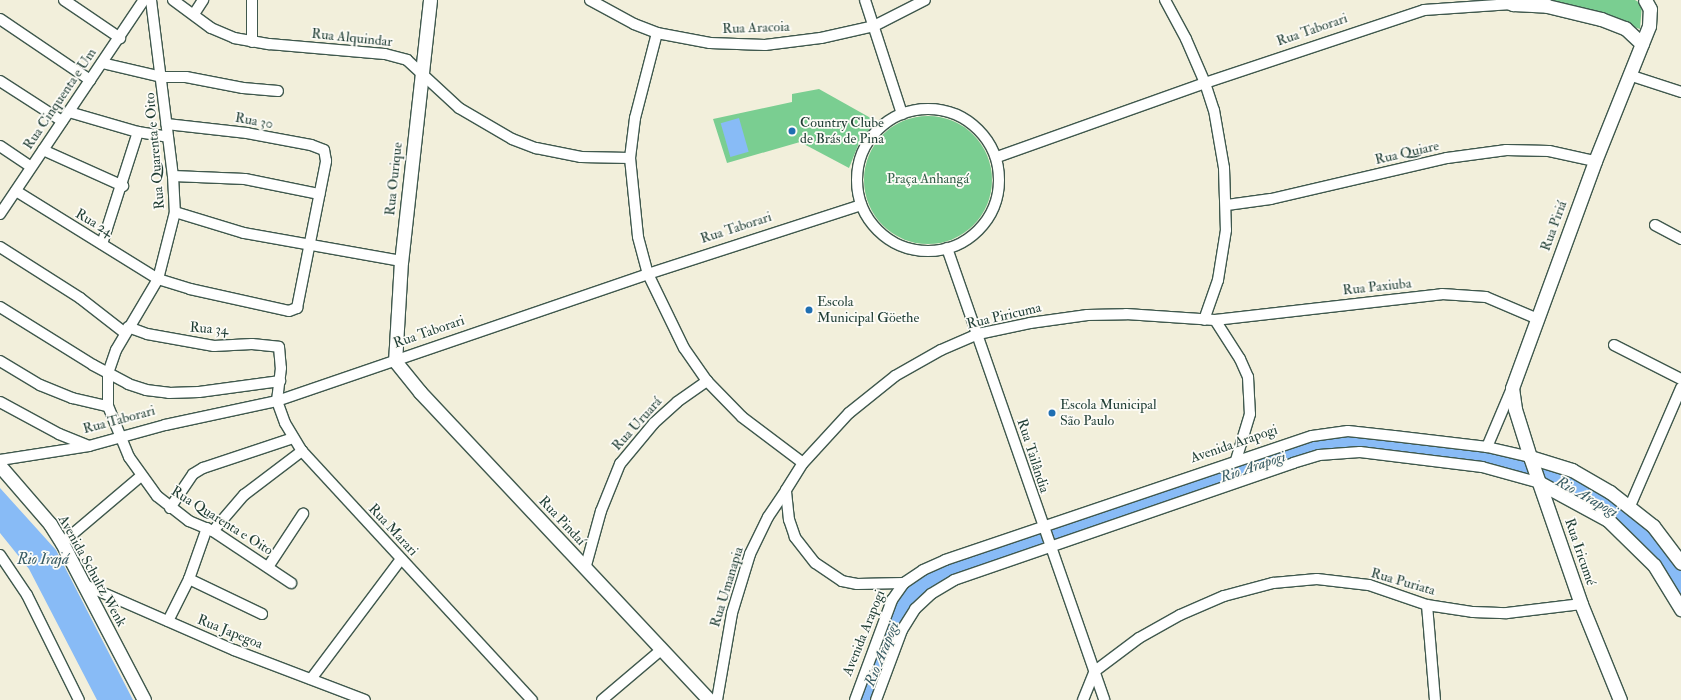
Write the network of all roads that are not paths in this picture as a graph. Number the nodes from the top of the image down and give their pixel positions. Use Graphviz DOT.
graph roads {
  1 [pos="64,0"];
  2 [pos="144,0"];
  3 [pos="151,0"];
  4 [pos="173,0"];
  5 [pos="203,0"];
  6 [pos="252,0"];
  7 [pos="430,0"];
  8 [pos="590,0"];
  9 [pos="607,0"];
  10 [pos="865,0"];
  11 [pos="925,0"];
  12 [pos="1165,0"];
  13 [pos="1449,0"];
  14 [pos="1645,0"];
  15 [pos="1508,2"];
  16 [pos="1424,10"];
  17 [pos="610,13"];
  18 [pos="194,14"];
  19 [pos="0,19"];
  20 [pos="874,26"];
  21 [pos="657,33"];
  22 [pos="120,38"];
  23 [pos="252,42"];
  24 [pos="1642,44"];
  25 [pos="102,63"];
  26 [pos="422,72"];
  27 [pos="1629,75"];
  28 [pos="162,77"];
  29 [pos="90,80"];
  30 [pos="0,81"];
  31 [pos="1205,83"];
  32 [pos="278,91"];
  33 [pos="1681,92"];
  34 [pos="69,112"];
  35 [pos="902,114"];
  36 [pos="62,121"];
  37 [pos="166,124"];
  38 [pos="138,132"];
  39 [pos="168,137"];
  40 [pos="0,146"];
  41 [pos="43,150"];
  42 [pos="996,157"];
  43 [pos="630,158"];
  44 [pos="1595,161"];
  45 [pos="31,167"];
  46 [pos="173,176"];
  47 [pos="123,186"];
  48 [pos="16,191"];
  49 [pos="319,194"];
  50 [pos="861,205"];
  51 [pos="1227,205"];
  52 [pos="175,212"];
  53 [pos="0,214"];
  54 [pos="1655,224"];
  55 [pos="1681,239"];
  56 [pos="102,244"];
  57 [pos="309,246"];
  58 [pos="0,247"];
  59 [pos="947,248"];
  60 [pos="402,262"];
  61 [pos="648,274"];
  62 [pos="158,278"];
  63 [pos="0,307"];
  64 [pos="1538,319"];
  65 [pos="1204,320"];
  66 [pos="1215,320"];
  67 [pos="126,330"];
  68 [pos="978,334"];
  69 [pos="1614,345"];
  70 [pos="0,361"];
  71 [pos="395,361"];
  72 [pos="108,373"];
  73 [pos="1681,379"];
  74 [pos="280,381"];
  75 [pos="707,381"];
  76 [pos="1512,388"];
  77 [pos="1681,388"];
  78 [pos="277,401"];
  79 [pos="0,402"];
  80 [pos="108,406"];
  81 [pos="120,438"];
  82 [pos="293,438"];
  83 [pos="89,446"];
  84 [pos="1487,447"];
  85 [pos="302,451"];
  86 [pos="0,460"];
  87 [pos="1236,460"];
  88 [pos="803,463"];
  89 [pos="0,466"];
  90 [pos="1535,470"];
  91 [pos="141,476"];
  92 [pos="786,490"];
  93 [pos="1630,506"];
  94 [pos="170,508"];
  95 [pos="303,514"];
  96 [pos="210,530"];
  97 [pos="1046,536"];
  98 [pos="62,543"];
  99 [pos="0,555"];
  100 [pos="401,559"];
  101 [pos="1681,563"];
  102 [pos="268,567"];
  103 [pos="585,569"];
  104 [pos="189,579"];
  105 [pos="291,583"];
  106 [pos="904,583"];
  107 [pos="85,585"];
  108 [pos="1581,604"];
  109 [pos="1427,605"];
  110 [pos="1681,609"];
  111 [pos="262,614"];
  112 [pos="168,621"];
  113 [pos="661,650"];
  114 [pos="1095,671"];
  115 [pos="311,679"];
  116 [pos="79,700"];
  117 [pos="144,700"];
  118 [pos="365,700"];
  119 [pos="532,700"];
  120 [pos="602,700"];
  121 [pos="709,700"];
  122 [pos="717,700"];
  123 [pos="855,700"];
  124 [pos="876,700"];
  125 [pos="1083,700"];
  126 [pos="1104,700"];
  127 [pos="1435,700"];
  128 [pos="1620,700"];
  1 -- 22 [label="street"];
  2 -- 22 [label="street, Rua Cinquenta e Um"];
  3 -- 28 [label="street, Rua Quarenta e Oito"];
  4 -- 18 [label="street, Rua Alquindar"];
  5 -- 18 [label="street"];
  6 -- 23 [label="street"];
  7 -- 26 [label="street, Rua Ourique"];
  8 -- 17 [label="street, Rua Aracoia"];
  9 -- 17 [label="street"];
  10 -- 20 [label="street"];
  11 -- 20 [label="street, Rua Aracoia"];
  12 -- 31 [label="street"];
  13 -- 16 [label="street"];
  14 -- 24 [label="street, Rua Piriá"];
  15 -- 16 [label="street, Rua Taborari"];
  15 -- 24 [label="street, Rua Taborari"];
  16 -- 31 [label="street, Rua Taborari"];
  17 -- 21 [label="street, Rua Aracoia"];
  18 -- 23 [label="street, Rua Alquindar"];
  19 -- 29 [label="street"];
  20 -- 21 [label="street, Rua Aracoia"];
  20 -- 35 [label="street"];
  21 -- 43 [label="street"];
  22 -- 25 [label="street, Rua Cinquenta e Um"];
  23 -- 26 [label="street, Rua Alquindar"];
  24 -- 27 [label="street, Rua Piriá"];
  25 -- 28 [label="street"];
  25 -- 29 [label="street, Rua Cinquenta e Um"];
  26 -- 43 [label="street, Rua Alquindar"];
  26 -- 60 [label="street, Rua Ourique"];
  27 -- 33 [label="street"];
  27 -- 44 [label="street, Rua Piriá"];
  28 -- 32 [label="street"];
  28 -- 37 [label="street, Rua Quarenta e Oito"];
  29 -- 34 [label="street, Rua Cinquenta e Um"];
  30 -- 36 [label="street"];
  31 -- 42 [label="street, Rua Taborari"];
  31 -- 51 [label="street"];
  34 -- 36 [label="street, Rua Cinquenta e Um"];
  34 -- 38 [label="street"];
  35 -- 42 [label="street"];
  35 -- 50 [label="street"];
  36 -- 41 [label="street, Rua Cinquenta e Um"];
  37 -- 39 [label="street, Rua Quarenta e Oito"];
  37 -- 49 [label="street, Rua 30"];
  38 -- 39 [label="street"];
  38 -- 47 [label="street"];
  39 -- 46 [label="street, Rua Quarenta e Oito"];
  40 -- 45 [label="street"];
  41 -- 45 [label="street, Rua Cinquenta e Um"];
  41 -- 47 [label="street"];
  42 -- 59 [label="street"];
  43 -- 61 [label="street"];
  44 -- 51 [label="street, Rua Quiare"];
  44 -- 64 [label="street, Rua Piriá"];
  45 -- 48 [label="street, Rua Cinquenta e Um"];
  46 -- 49 [label="street"];
  46 -- 52 [label="street, Rua Quarenta e Oito"];
  47 -- 56 [label="street"];
  48 -- 53 [label="street, Rua Cinquenta e Um"];
  48 -- 56 [label="street, Rua 24"];
  49 -- 57 [label="street"];
  50 -- 59 [label="street"];
  50 -- 61 [label="street, Rua Taborari"];
  51 -- 65 [label="street"];
  52 -- 57 [label="street"];
  52 -- 62 [label="street, Rua Quarenta e Oito"];
  54 -- 55 [label="street"];
  56 -- 62 [label="street, Rua 24"];
  57 -- 60 [label="street"];
  57 -- 62 [label="street, Rua 24"];
  58 -- 67 [label="street"];
  59 -- 68 [label="street, Rua Tailândia"];
  60 -- 71 [label="street, Rua Ourique"];
  61 -- 71 [label="street, Rua Taborari"];
  61 -- 75 [label="street"];
  62 -- 67 [label="street, Rua Quarenta e Oito"];
  63 -- 72 [label="street"];
  64 -- 66 [label="street, Rua Paxiuba"];
  64 -- 76 [label="street, Rua Piriá"];
  65 -- 66 [label="street, Rua Piricuma"];
  65 -- 68 [label="street, Rua Piricuma"];
  66 -- 87 [label="street"];
  67 -- 72 [label="street, Rua Quarenta e Oito"];
  67 -- 74 [label="street, Rua 34"];
  68 -- 88 [label="street, Rua Piricuma"];
  68 -- 97 [label="street, Rua Tailândia"];
  69 -- 73 [label="street"];
  70 -- 80 [label="street"];
  71 -- 78 [label="street, Rua Taborari"];
  71 -- 103 [label="street, Rua Pindaí"];
  72 -- 74 [label="street"];
  72 -- 80 [label="street, Rua Quarenta e Oito"];
  74 -- 78 [label="street"];
  75 -- 88 [label="street"];
  75 -- 103 [label="street, Rua Uruará"];
  76 -- 84 [label="street, Rua Piriá"];
  76 -- 90 [label="street, Rua Iricumé"];
  77 -- 93 [label="street"];
  78 -- 81 [label="street, Rua Taborari"];
  78 -- 82 [label="street, Rua Marari"];
  79 -- 83 [label="street"];
  80 -- 81 [label="street, Rua Quarenta e Oito"];
  81 -- 83 [label="street, Rua Taborari"];
  81 -- 91 [label="street, Rua Quarenta e Oito"];
  82 -- 85 [label="street, Rua Marari"];
  82 -- 94 [label="street"];
  83 -- 86 [label="street, Rua Taborari"];
  84 -- 87 [label="street, Avenida Arapogi"];
  84 -- 90 [label="street, Avenida Arapogi"];
  85 -- 96 [label="street"];
  85 -- 100 [label="street, Rua Marari"];
  87 -- 97 [label="street, Avenida Arapogi"];
  88 -- 92 [label="street, Rua Piricuma"];
  89 -- 98 [label="street, Avenida Schultz Wenk"];
  90 -- 93 [label="street, Avenida Arapogi"];
  90 -- 97 [label="street, Avenida Arapogi"];
  90 -- 108 [label="street, Rua Iricumé"];
  90 -- 110 [label="street, Avenida Arapogi"];
  91 -- 94 [label="street, Rua Quarenta e Oito"];
  91 -- 98 [label="street"];
  92 -- 106 [label="street"];
  92 -- 122 [label="street, Rua Umanapia"];
  93 -- 101 [label="street, Avenida Arapogi"];
  94 -- 96 [label="street, Rua Quarenta e Oito"];
  95 -- 102 [label="street"];
  96 -- 102 [label="street, Rua Quarenta e Oito"];
  96 -- 104 [label="street"];
  97 -- 106 [label="street, Avenida Arapogi"];
  97 -- 114 [label="street, Rua Tailândia"];
  97 -- 124 [label="street, Avenida Arapogi"];
  98 -- 107 [label="street, Avenida Schultz Wenk"];
  99 -- 116 [label="street"];
  100 -- 115 [label="street"];
  100 -- 119 [label="street, Rua Marari"];
  102 -- 105 [label="street, Rua Quarenta e Oito"];
  103 -- 113 [label="street, Rua Pindaí"];
  104 -- 111 [label="street"];
  104 -- 112 [label="street"];
  106 -- 123 [label="street, Avenida Arapogi"];
  107 -- 112 [label="street, Rua Japegoa"];
  107 -- 117 [label="street, Avenida Schultz Wenk"];
  108 -- 109 [label="street, Rua Puriata"];
  108 -- 128 [label="street, Rua Iricumé"];
  109 -- 114 [label="street, Rua Puriata"];
  109 -- 127 [label="street"];
  112 -- 115 [label="street, Rua Japegoa"];
  113 -- 120 [label="street"];
  113 -- 121 [label="street, Rua Pindaí"];
  114 -- 125 [label="street"];
  114 -- 126 [label="street, Rua Tailândia"];
  115 -- 118 [label="street, Rua Japegoa"];
}
